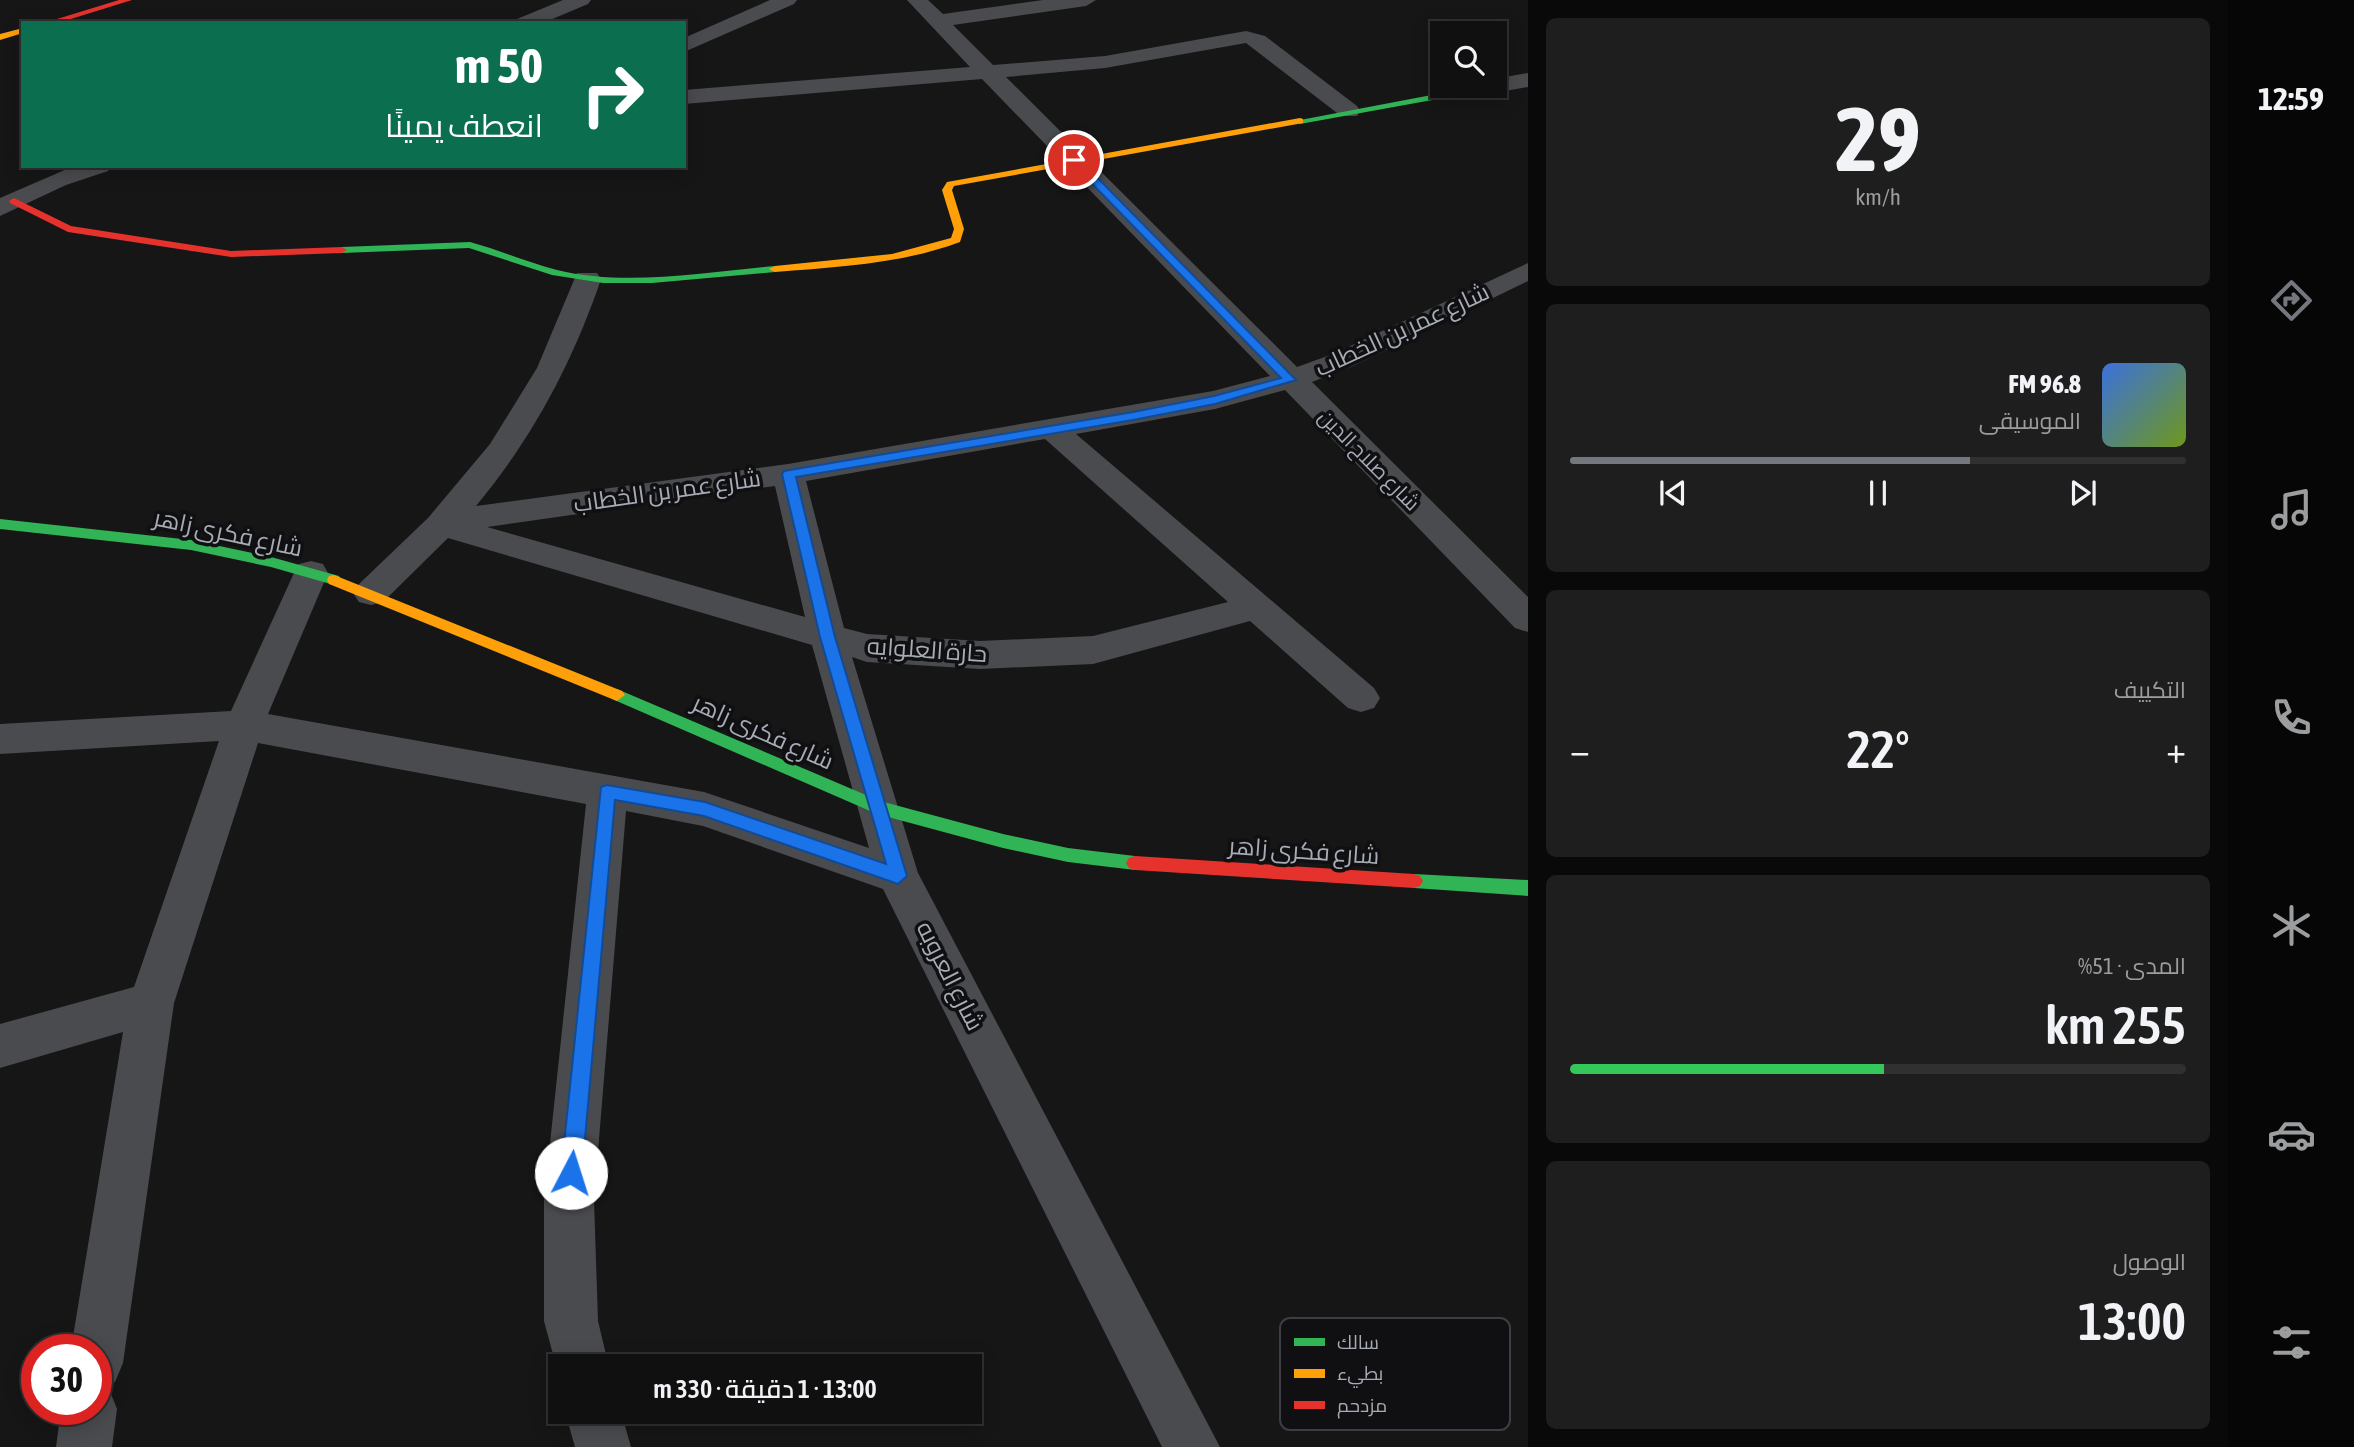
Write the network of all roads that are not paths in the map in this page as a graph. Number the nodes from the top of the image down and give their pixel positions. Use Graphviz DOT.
graph roads {
  1 [pos="128,0"];
  2 [pos="581,0"];
  3 [pos="787,0"];
  4 [pos="917,0"];
  5 [pos="1086,0"];
  6 [pos="55,21"];
  7 [pos="529,21"];
  8 [pos="938,21"];
  9 [pos="21,31"];
  10 [pos="0,37"];
  11 [pos="686,45"];
  12 [pos="987,71"];
  13 [pos="1528,80"];
  14 [pos="1507,84"];
  15 [pos="686,97"];
  16 [pos="1430,97"];
  17 [pos="1349,111"];
  18 [pos="1074,160"];
  19 [pos="93,168"];
  20 [pos="7,204"];
  21 [pos="1528,271"];
  22 [pos="587,279"];
  23 [pos="1289,380"];
  24 [pos="1053,430"];
  25 [pos="788,474"];
  26 [pos="444,523"];
  27 [pos="0,524"];
  28 [pos="311,573"];
  29 [pos="371,593"];
  30 [pos="1256,607"];
  31 [pos="1528,619"];
  32 [pos="828,637"];
  33 [pos="1361,698"];
  34 [pos="244,725"];
  35 [pos="0,739"];
  36 [pos="607,792"];
  37 [pos="877,807"];
  38 [pos="898,876"];
  39 [pos="1528,888"];
  40 [pos="151,1003"];
  41 [pos="0,1046"];
  42 [pos="100,1334"];
  43 [pos="579,1354"];
  44 [pos="596,1424"];
  45 [pos="86,1425"];
  46 [pos="83,1447"];
  47 [pos="603,1447"];
  48 [pos="1192,1447"];
  1 -- 6 [label="street"];
  2 -- 7 [label="street"];
  3 -- 11 [label="street"];
  4 -- 8 [label="street, شارع صلاح الدين"];
  5 -- 8 [label="street"];
  8 -- 12 [label="street, شارع صلاح الدين"];
  9 -- 10 [label="street"];
  12 -- 15 [label="street"];
  12 -- 17 [label="street"];
  12 -- 18 [label="street, شارع صلاح الدين"];
  13 -- 14 [label="street"];
  16 -- 17 [label="street"];
  17 -- 18 [label="street"];
  18 -- 22 [label="street"];
  18 -- 23 [label="street, شارع صلاح الدين"];
  19 -- 20 [label="street"];
  20 -- 22 [label="street"];
  21 -- 23 [label="street, شارع عمر بن الخطاب"];
  22 -- 26 [label="street"];
  23 -- 24 [label="street, شارع عمر بن الخطاب"];
  23 -- 31 [label="street, شارع صلاح الدين"];
  24 -- 25 [label="street, شارع عمر بن الخطاب"];
  24 -- 30 [label="street"];
  25 -- 26 [label="street, شارع عمر بن الخطاب"];
  25 -- 32 [label="street, شارع العروبه"];
  26 -- 29 [label="street"];
  26 -- 32 [label="street, حارة العلوايه"];
  27 -- 28 [label="street, شارع فكرى زاهر"];
  28 -- 29 [label="street, شارع فكرى زاهر"];
  28 -- 34 [label="street"];
  29 -- 37 [label="street, شارع فكرى زاهر"];
  30 -- 32 [label="street, حارة العلوايه"];
  30 -- 33 [label="street"];
  32 -- 37 [label="street, شارع العروبه"];
  34 -- 35 [label="street"];
  34 -- 36 [label="street"];
  34 -- 40 [label="street"];
  36 -- 38 [label="street"];
  36 -- 43 [label="street"];
  37 -- 38 [label="street, شارع العروبه"];
  37 -- 39 [label="street, شارع فكرى زاهر"];
  38 -- 48 [label="street, شارع العروبه"];
  40 -- 41 [label="street"];
  40 -- 42 [label="street"];
  44 -- 47 [label="street"];
  45 -- 46 [label="street"];
}
